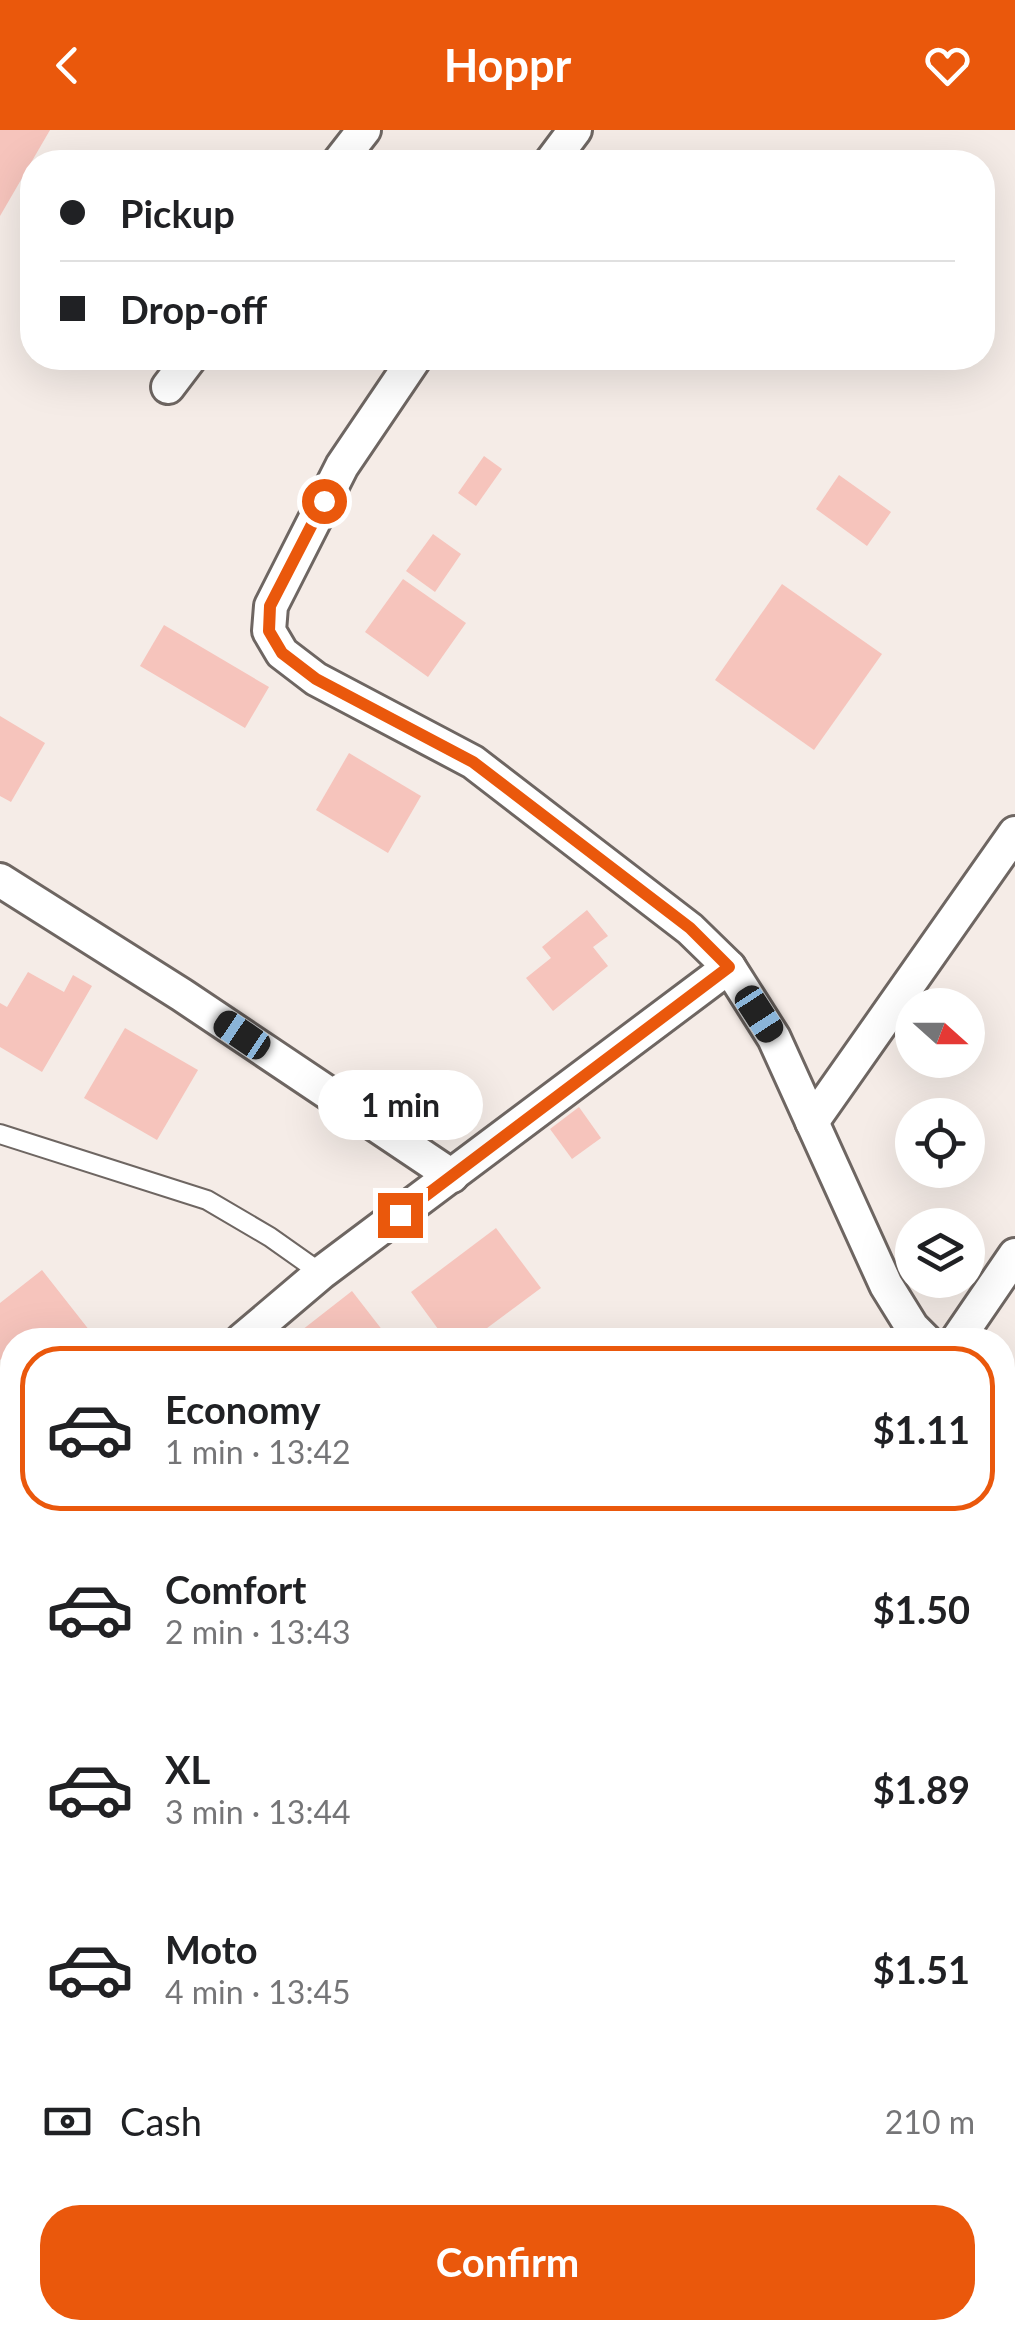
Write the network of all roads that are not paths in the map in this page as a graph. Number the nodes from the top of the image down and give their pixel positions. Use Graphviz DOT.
graph roads {
  1 [pos="364,130"];
  2 [pos="348,150"];
  3 [pos="181,370"];
  4 [pos="406,370"];
  5 [pos="168,387"];
  6 [pos="1015,833"];
  7 [pos="0,880"];
  8 [pos="729,967"];
  9 [pos="812,1122"];
  10 [pos="0,1134"];
  11 [pos="452,1176"];
  12 [pos="1015,1255"];
  13 [pos="321,1273"];
  14 [pos="256,1328"];
  15 [pos="913,1328"];
  16 [pos="965,1328"];
  1 -- 2 [label="street"];
  3 -- 5 [label="street"];
  4 -- 8 [label="street"];
  6 -- 9 [label="street"];
  7 -- 11 [label="street"];
  8 -- 9 [label="street"];
  8 -- 11 [label="street"];
  9 -- 15 [label="street"];
  10 -- 13 [label="lane"];
  11 -- 13 [label="street"];
  12 -- 16 [label="street"];
  13 -- 14 [label="street"];
}
